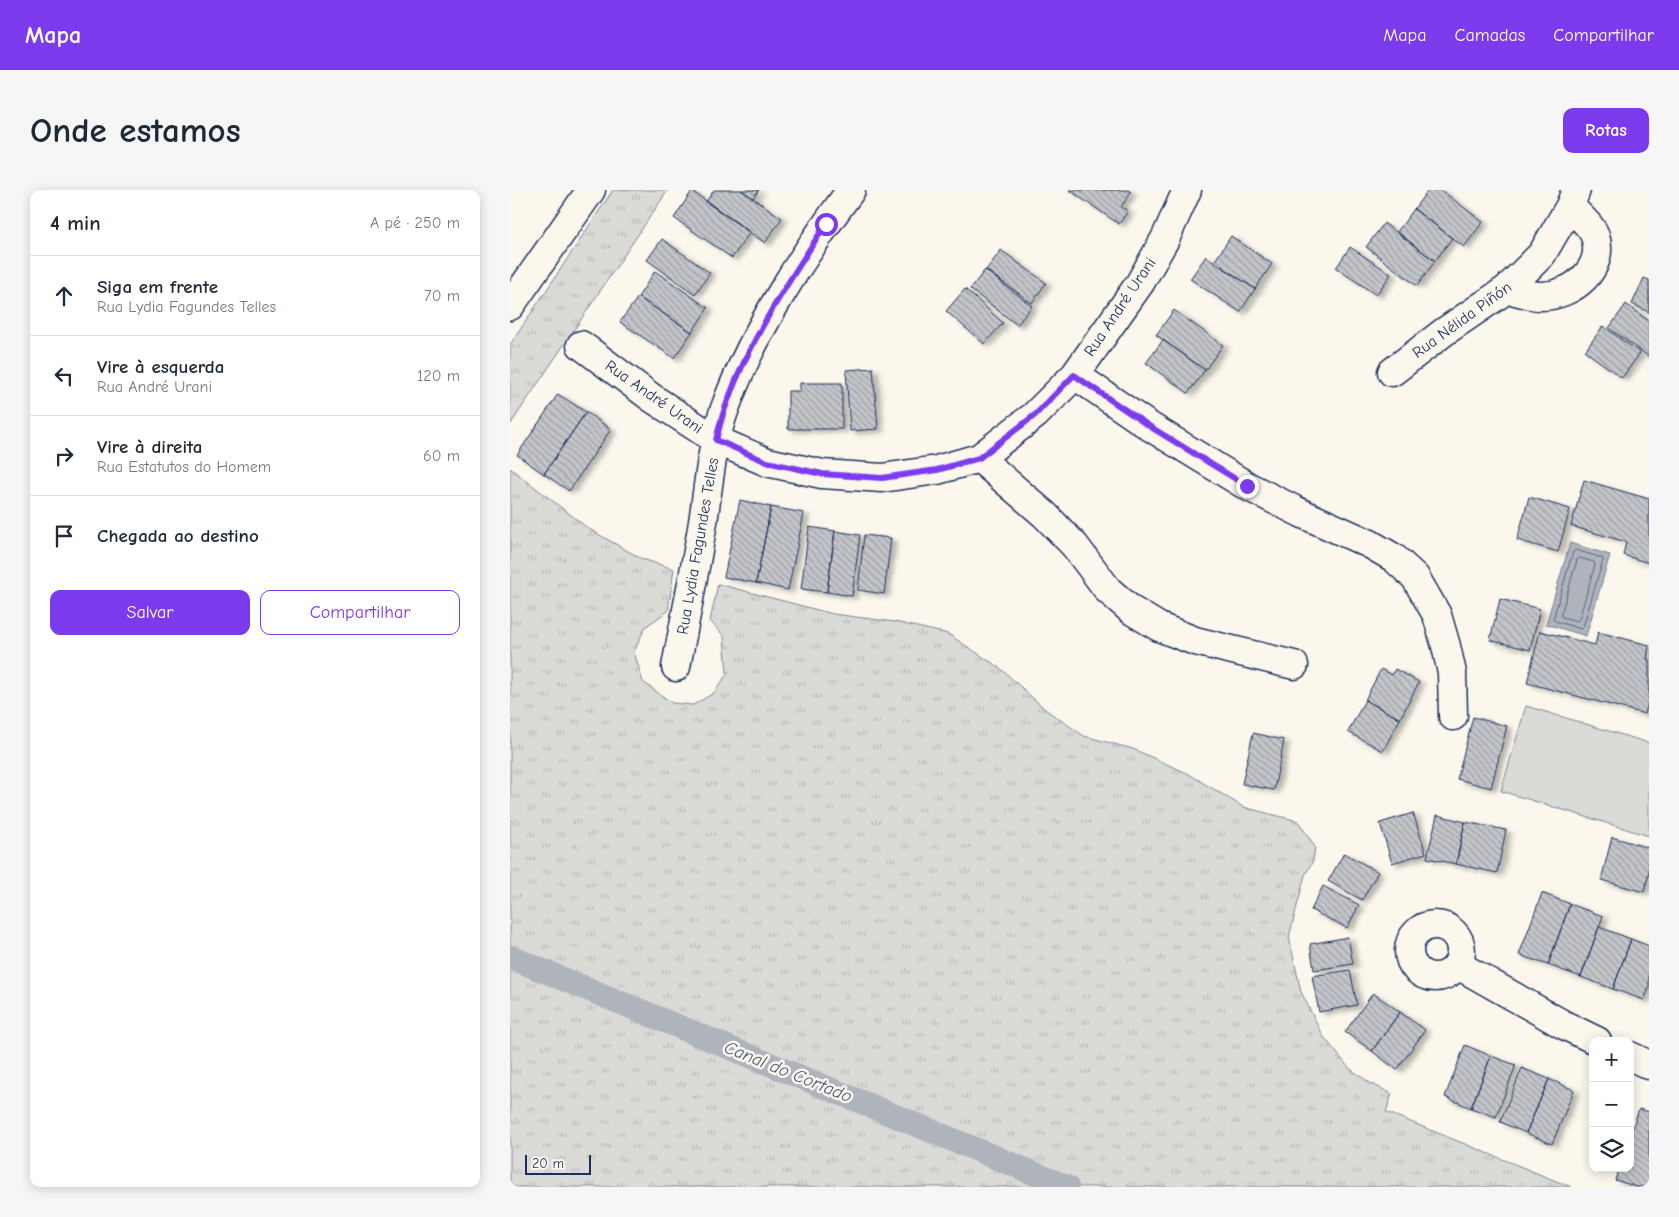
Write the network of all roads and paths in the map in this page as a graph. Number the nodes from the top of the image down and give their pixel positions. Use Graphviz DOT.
graph roads {
  1 [pos="591,190"];
  2 [pos="851,190"];
  3 [pos="1187,190"];
  4 [pos="1573,198"];
  5 [pos="1507,289"];
  6 [pos="510,306"];
  7 [pos="581,345"];
  8 [pos="1392,372"];
  9 [pos="1074,375"];
  10 [pos="716,440"];
  11 [pos="979,458"];
  12 [pos="1294,665"];
  13 [pos="676,667"];
  14 [pos="1453,716"];
  15 [pos="1458,965"];
  16 [pos="1589,1037"];
  17 [pos="1634,1058"];
  18 [pos="1649,1065"];
  1 -- 6 [label="street"];
  2 -- 10 [label="street, Rua Lydia Fagundes Telles"];
  3 -- 9 [label="street, Rua André Urani"];
  4 -- 5 [label="street, Rua Nélida Piñón"];
  4 -- 5 [label="street"];
  5 -- 8 [label="street, Rua Nélida Piñón"];
  7 -- 10 [label="street, Rua André Urani"];
  9 -- 11 [label="street, Rua André Urani"];
  9 -- 14 [label="street"];
  10 -- 11 [label="street, Rua André Urani"];
  10 -- 13 [label="street, Rua Lydia Fagundes Telles"];
  11 -- 12 [label="street"];
  15 -- 16 [label="street"];
  17 -- 18 [label="street"];
}
